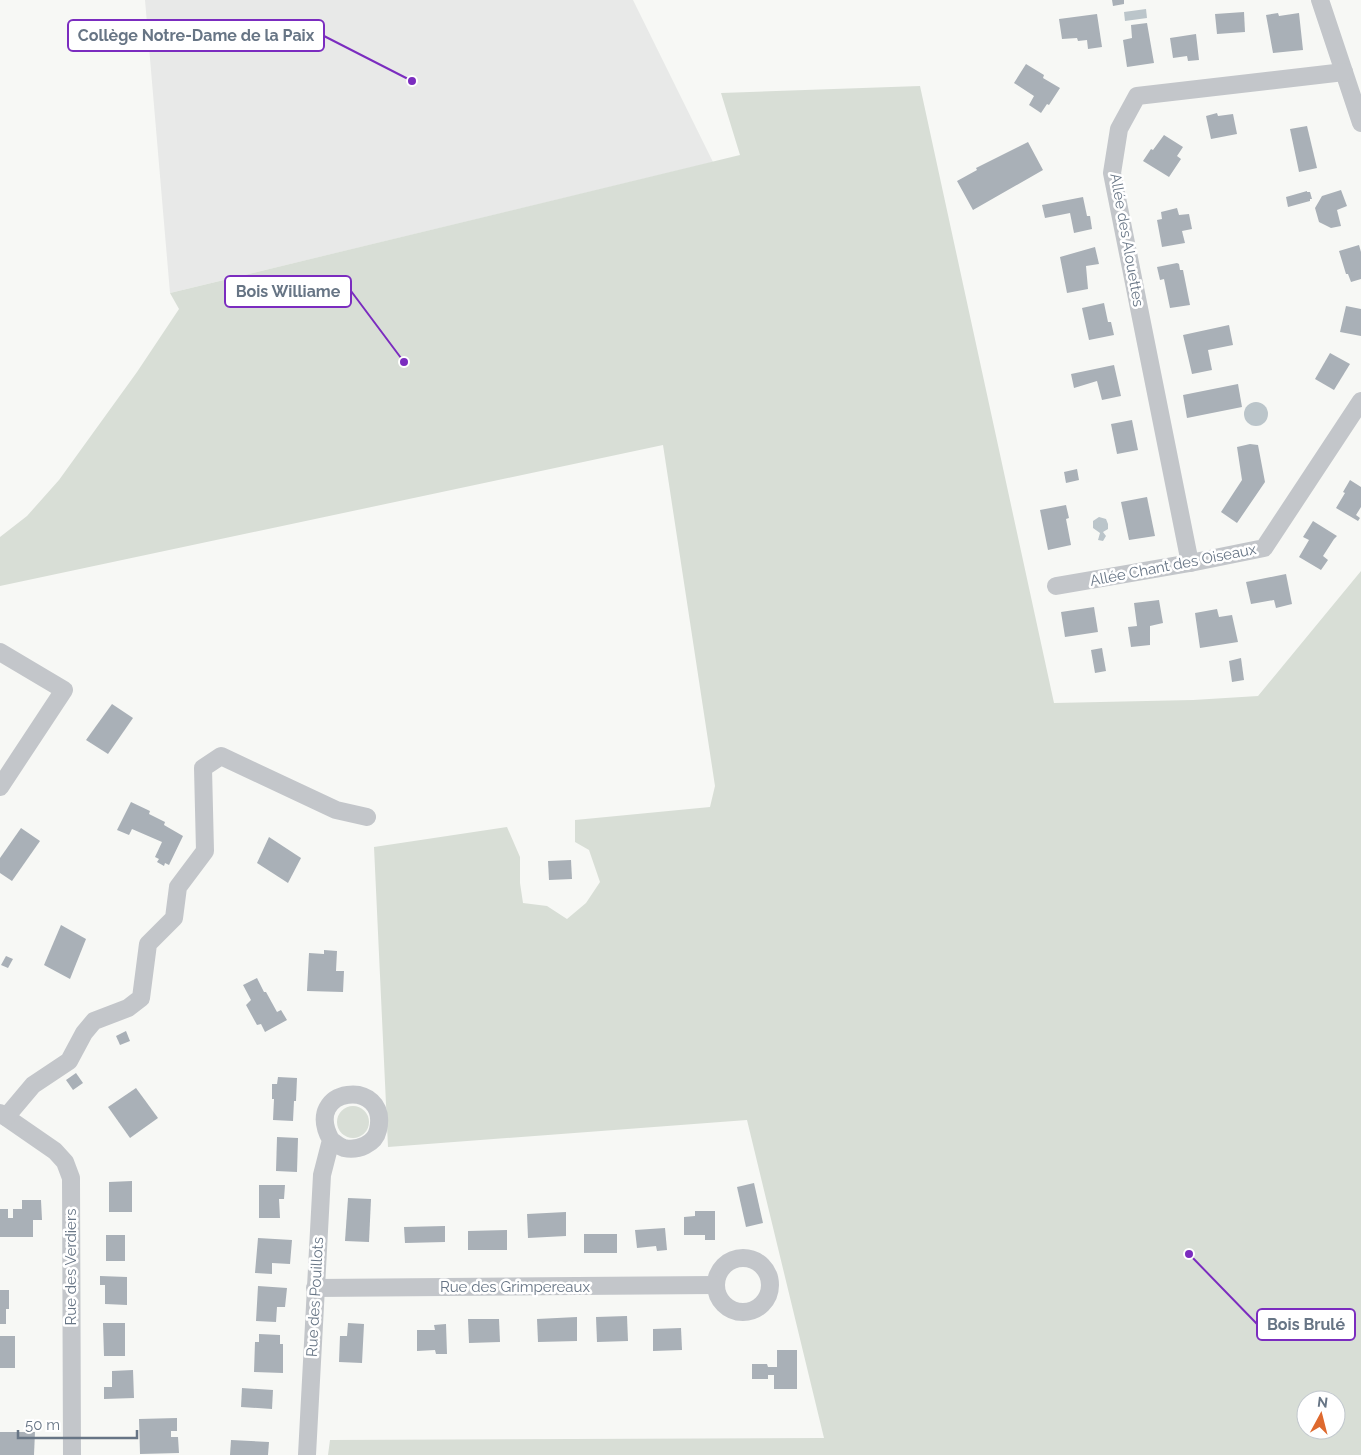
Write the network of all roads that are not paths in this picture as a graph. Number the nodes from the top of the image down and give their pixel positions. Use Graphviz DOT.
graph roads {
  1 [pos="1320,0"];
  2 [pos="1344,72"];
  3 [pos="1361,123"];
  4 [pos="1361,401"];
  5 [pos="1190,563"];
  6 [pos="1056,586"];
  7 [pos="0,652"];
  8 [pos="0,787"];
  9 [pos="367,817"];
  10 [pos="3,1115"];
  11 [pos="331,1140"];
  12 [pos="715,1285"];
  13 [pos="315,1288"];
  14 [pos="72,1455"];
  15 [pos="307,1455"];
  1 -- 2 [label="street"];
  2 -- 3 [label="street"];
  2 -- 5 [label="street, Allée des Alouettes"];
  4 -- 5 [label="street, Allée Chant des Oiseaux"];
  5 -- 6 [label="street, Allée Chant des Oiseaux"];
  7 -- 8 [label="street"];
  9 -- 10 [label="street"];
  10 -- 14 [label="street, Rue des Verdiers"];
  11 -- 13 [label="street, Rue des Pouillots"];
  12 -- 13 [label="street, Rue des Grimpereaux"];
  13 -- 15 [label="street, Rue des Pouillots"];
}
